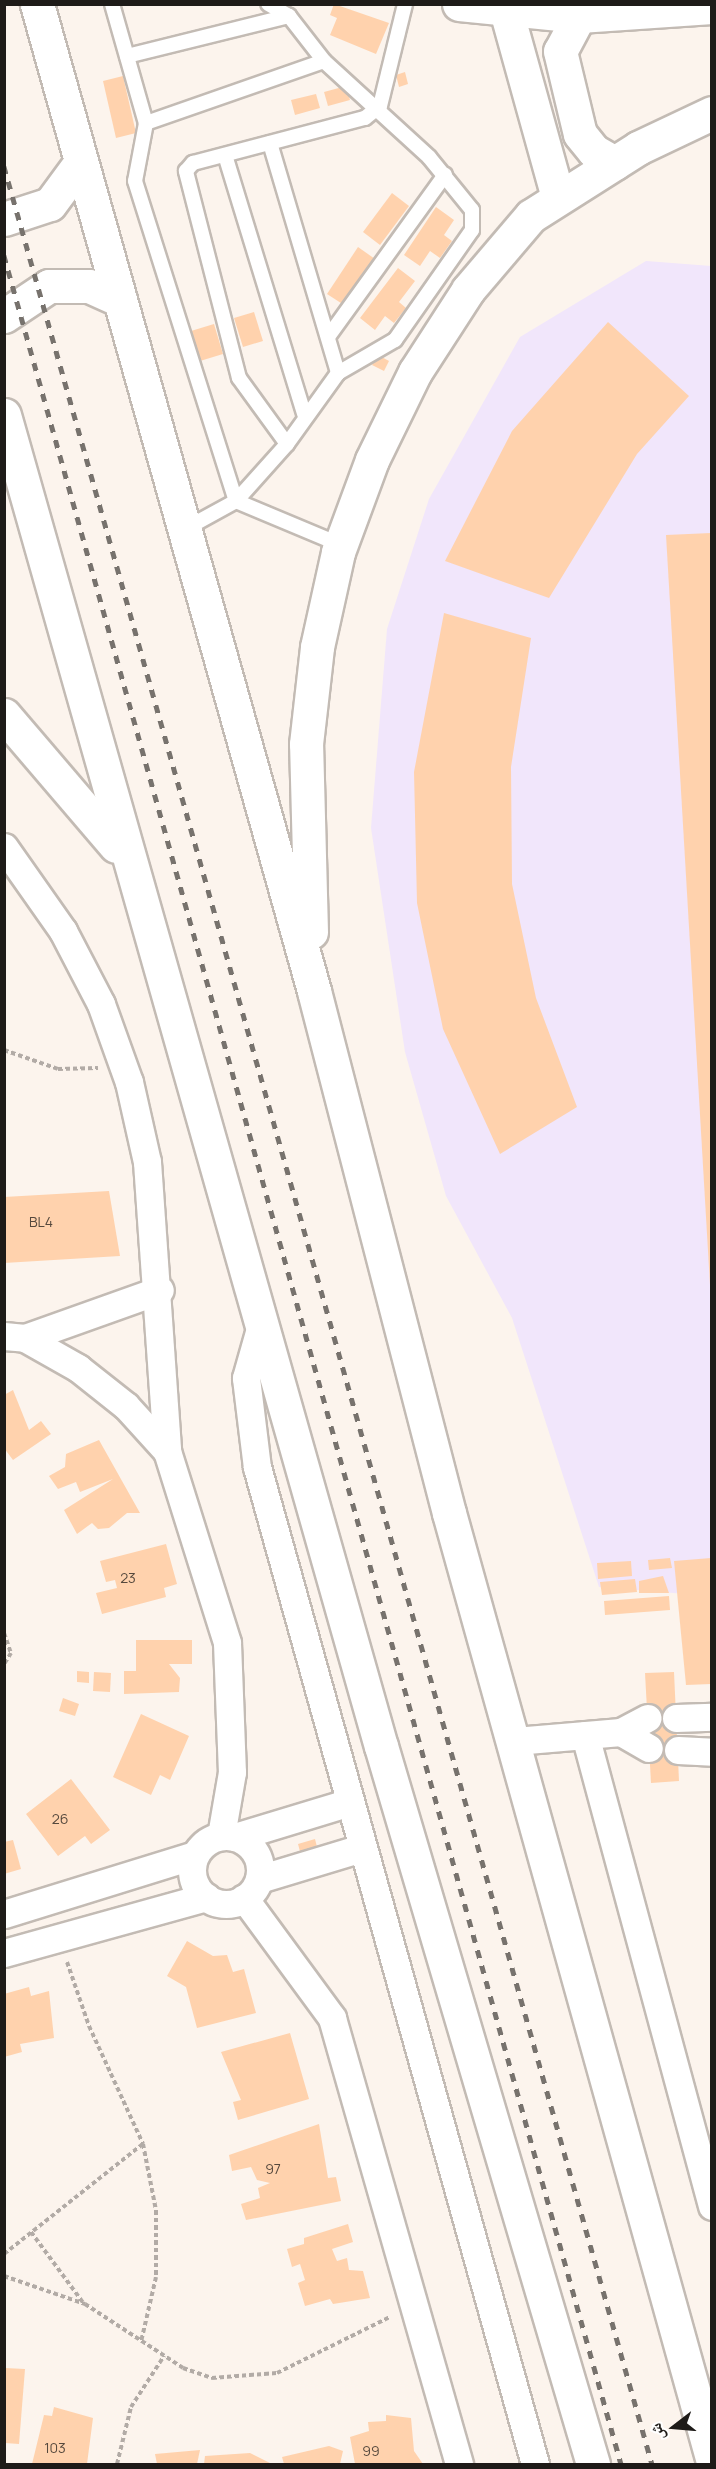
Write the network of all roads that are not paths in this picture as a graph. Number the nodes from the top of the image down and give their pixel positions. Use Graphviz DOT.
graph roads {
  1 [pos="37,4"];
  2 [pos="112,4"];
  3 [pos="268,4"];
  4 [pos="405,4"];
  5 [pos="459,4"];
  6 [pos="711,8"];
  7 [pos="506,10"];
  8 [pos="289,16"];
  9 [pos="579,16"];
  10 [pos="127,56"];
  11 [pos="324,61"];
  12 [pos="380,106"];
  13 [pos="711,113"];
  14 [pos="146,123"];
  15 [pos="270,143"];
  16 [pos="225,155"];
  17 [pos="81,162"];
  18 [pos="615,163"];
  19 [pos="445,176"];
  20 [pos="558,197"];
  21 [pos="4,219"];
  22 [pos="120,300"];
  23 [pos="4,316"];
  24 [pos="328,337"];
  25 [pos="338,373"];
  26 [pos="304,414"];
  27 [pos="4,415"];
  28 [pos="287,444"];
  29 [pos="236,501"];
  30 [pos="185,530"];
  31 [pos="341,545"];
  32 [pos="4,715"];
  33 [pos="4,847"];
  34 [pos="128,861"];
  35 [pos="314,991"];
  36 [pos="160,1290"];
  37 [pos="261,1325"];
  38 [pos="15,1337"];
  39 [pos="167,1451"];
  40 [pos="711,1717"];
  41 [pos="647,1718"];
  42 [pos="676,1718"];
  43 [pos="621,1732"];
  44 [pos="585,1735"];
  45 [pos="515,1741"];
  46 [pos="649,1748"];
  47 [pos="678,1750"];
  48 [pos="711,1752"];
  49 [pos="350,1802"];
  50 [pos="228,1836"];
  51 [pos="362,1848"];
  52 [pos="195,1855"];
  53 [pos="251,1888"];
  54 [pos="206,1897"];
  55 [pos="4,1914"];
  56 [pos="4,1953"];
  57 [pos="711,2206"];
  58 [pos="711,2458"];
  59 [pos="459,2464"];
  60 [pos="536,2464"];
  61 [pos="593,2464"];
  1 -- 17 [label="main road"];
  2 -- 10 [label="lane"];
  3 -- 8 [label="lane"];
  4 -- 12 [label="lane"];
  5 -- 7 [label="main road"];
  6 -- 9 [label="main road"];
  7 -- 9 [label="main road"];
  7 -- 20 [label="main road"];
  8 -- 10 [label="lane"];
  8 -- 11 [label="lane"];
  9 -- 18 [label="main road"];
  10 -- 14 [label="lane"];
  11 -- 12 [label="lane"];
  11 -- 14 [label="lane"];
  12 -- 15 [label="lane"];
  12 -- 19 [label="lane"];
  13 -- 18 [label="main road"];
  14 -- 29 [label="lane"];
  15 -- 16 [label="lane"];
  15 -- 24 [label="lane"];
  16 -- 26 [label="lane"];
  16 -- 28 [label="lane"];
  17 -- 21 [label="main road"];
  17 -- 22 [label="main road"];
  18 -- 20 [label="main road"];
  19 -- 24 [label="lane"];
  19 -- 25 [label="lane"];
  20 -- 31 [label="main road"];
  22 -- 23 [label="main road"];
  22 -- 30 [label="main road"];
  24 -- 25 [label="lane"];
  25 -- 26 [label="lane"];
  26 -- 28 [label="lane"];
  27 -- 34 [label="main road"];
  28 -- 29 [label="lane"];
  29 -- 30 [label="lane"];
  29 -- 31 [label="lane"];
  30 -- 35 [label="main road"];
  31 -- 35 [label="main road"];
  32 -- 34 [label="main road"];
  33 -- 36 [label="street"];
  34 -- 37 [label="main road"];
  35 -- 45 [label="main road"];
  36 -- 38 [label="street"];
  36 -- 39 [label="street"];
  37 -- 49 [label="street"];
  37 -- 61 [label="main road"];
  38 -- 39 [label="street"];
  39 -- 50 [label="street"];
  40 -- 42 [label="street"];
  41 -- 43 [label="street"];
  43 -- 44 [label="street"];
  43 -- 46 [label="street"];
  44 -- 45 [label="street"];
  44 -- 57 [label="street"];
  45 -- 58 [label="main road"];
  47 -- 48 [label="street"];
  49 -- 50 [label="street"];
  49 -- 51 [label="street"];
  50 -- 52 [label="street"];
  50 -- 53 [label="street"];
  51 -- 53 [label="street"];
  51 -- 60 [label="street"];
  52 -- 54 [label="street"];
  52 -- 55 [label="street"];
  53 -- 54 [label="street"];
  53 -- 59 [label="street"];
  54 -- 56 [label="street"];
}
